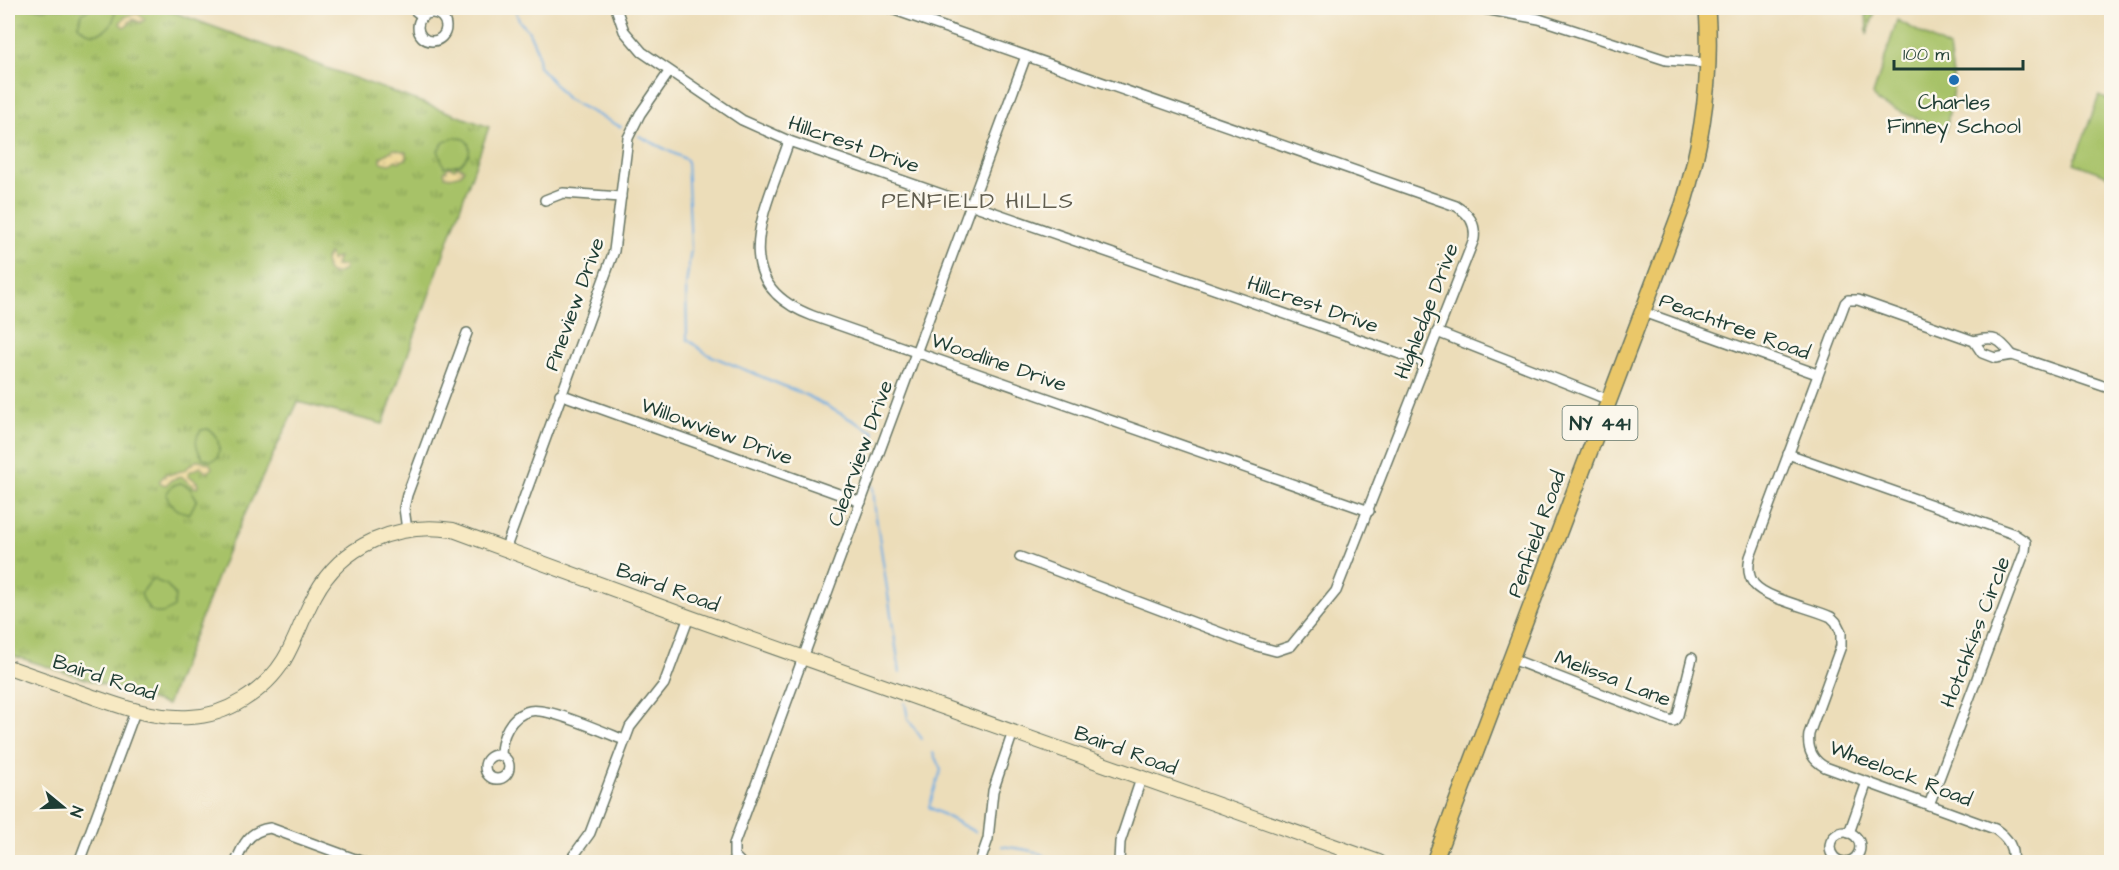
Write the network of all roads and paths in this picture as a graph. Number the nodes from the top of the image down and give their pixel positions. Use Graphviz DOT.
graph roads {
  1 [pos="412,8"];
  2 [pos="616,8"];
  3 [pos="889,8"];
  4 [pos="1479,8"];
  5 [pos="1707,8"];
  6 [pos="422,16"];
  7 [pos="1026,56"];
  8 [pos="1708,63"];
  9 [pos="669,72"];
  10 [pos="789,141"];
  11 [pos="621,197"];
  12 [pos="545,200"];
  13 [pos="972,204"];
  14 [pos="1643,312"];
  15 [pos="1437,332"];
  16 [pos="467,333"];
  17 [pos="1974,341"];
  18 [pos="916,352"];
  19 [pos="2012,355"];
  20 [pos="1426,363"];
  21 [pos="1817,374"];
  22 [pos="2112,389"];
  23 [pos="561,394"];
  24 [pos="1609,400"];
  25 [pos="1788,454"];
  26 [pos="861,502"];
  27 [pos="1369,512"];
  28 [pos="407,530"];
  29 [pos="505,550"];
  30 [pos="1020,557"];
  31 [pos="688,617"];
  32 [pos="803,658"];
  33 [pos="1692,658"];
  34 [pos="1512,659"];
  35 [pos="8,667"];
  36 [pos="135,712"];
  37 [pos="1013,732"];
  38 [pos="624,740"];
  39 [pos="501,755"];
  40 [pos="1141,779"];
  41 [pos="1867,782"];
  42 [pos="1929,805"];
  43 [pos="1850,833"];
  44 [pos="1343,856"];
  45 [pos="79,862"];
  46 [pos="236,862"];
  47 [pos="363,862"];
  48 [pos="568,862"];
  49 [pos="740,862"];
  50 [pos="980,862"];
  51 [pos="1119,862"];
  52 [pos="1379,862"];
  53 [pos="1434,862"];
  54 [pos="2012,862"];
  1 -- 6 [label="street"];
  2 -- 9 [label="street, Hillcrest Drive"];
  3 -- 7 [label="street, Highledge Drive"];
  4 -- 8 [label="street"];
  5 -- 8 [label="main road, Penfield Road / NY 441"];
  7 -- 13 [label="street, Clearview Drive"];
  7 -- 15 [label="street, Highledge Drive"];
  8 -- 14 [label="main road, Penfield Road / NY 441"];
  9 -- 10 [label="street, Hillcrest Drive"];
  9 -- 11 [label="street, Pineview Drive"];
  10 -- 13 [label="street, Hillcrest Drive"];
  10 -- 18 [label="street, Woodline Drive"];
  11 -- 12 [label="street"];
  11 -- 23 [label="street, Pineview Drive"];
  13 -- 18 [label="street, Clearview Drive"];
  13 -- 20 [label="street, Hillcrest Drive"];
  14 -- 21 [label="street, Peachtree Road"];
  14 -- 24 [label="main road, Penfield Road / NY 441"];
  15 -- 20 [label="street, Highledge Drive"];
  15 -- 24 [label="street"];
  16 -- 28 [label="street"];
  17 -- 19 [label="street, Peachtree Road"];
  17 -- 19 [label="street, Peachtree Road"];
  17 -- 21 [label="street, Peachtree Road"];
  18 -- 26 [label="street, Clearview Drive"];
  18 -- 27 [label="street, Woodline Drive"];
  19 -- 22 [label="street, Peachtree Road"];
  20 -- 27 [label="street, Highledge Drive"];
  21 -- 25 [label="street, Wheelock Road"];
  23 -- 26 [label="street, Willowview Drive"];
  23 -- 29 [label="street, Pineview Drive"];
  24 -- 34 [label="main road, Penfield Road / NY 441"];
  25 -- 41 [label="street, Wheelock Road"];
  25 -- 42 [label="street, Hotchkiss Circle"];
  26 -- 32 [label="street, Clearview Drive"];
  27 -- 30 [label="street, Highledge Drive"];
  28 -- 29 [label="street, Baird Road"];
  28 -- 36 [label="street, Baird Road"];
  29 -- 31 [label="street, Baird Road"];
  31 -- 32 [label="street, Baird Road"];
  31 -- 38 [label="street"];
  32 -- 37 [label="street, Baird Road"];
  32 -- 49 [label="street, Clearview Drive"];
  33 -- 34 [label="street, Melissa Lane"];
  34 -- 53 [label="main road, Penfield Road / NY 441"];
  35 -- 36 [label="street, Baird Road"];
  36 -- 45 [label="street"];
  37 -- 40 [label="street, Baird Road"];
  37 -- 50 [label="street"];
  38 -- 39 [label="street"];
  38 -- 48 [label="street"];
  40 -- 44 [label="street, Baird Road"];
  40 -- 51 [label="street"];
  41 -- 42 [label="street, Wheelock Road"];
  41 -- 43 [label="street"];
  42 -- 54 [label="street, Wheelock Road"];
  44 -- 52 [label="street, Baird Road"];
  46 -- 47 [label="street"];
}
